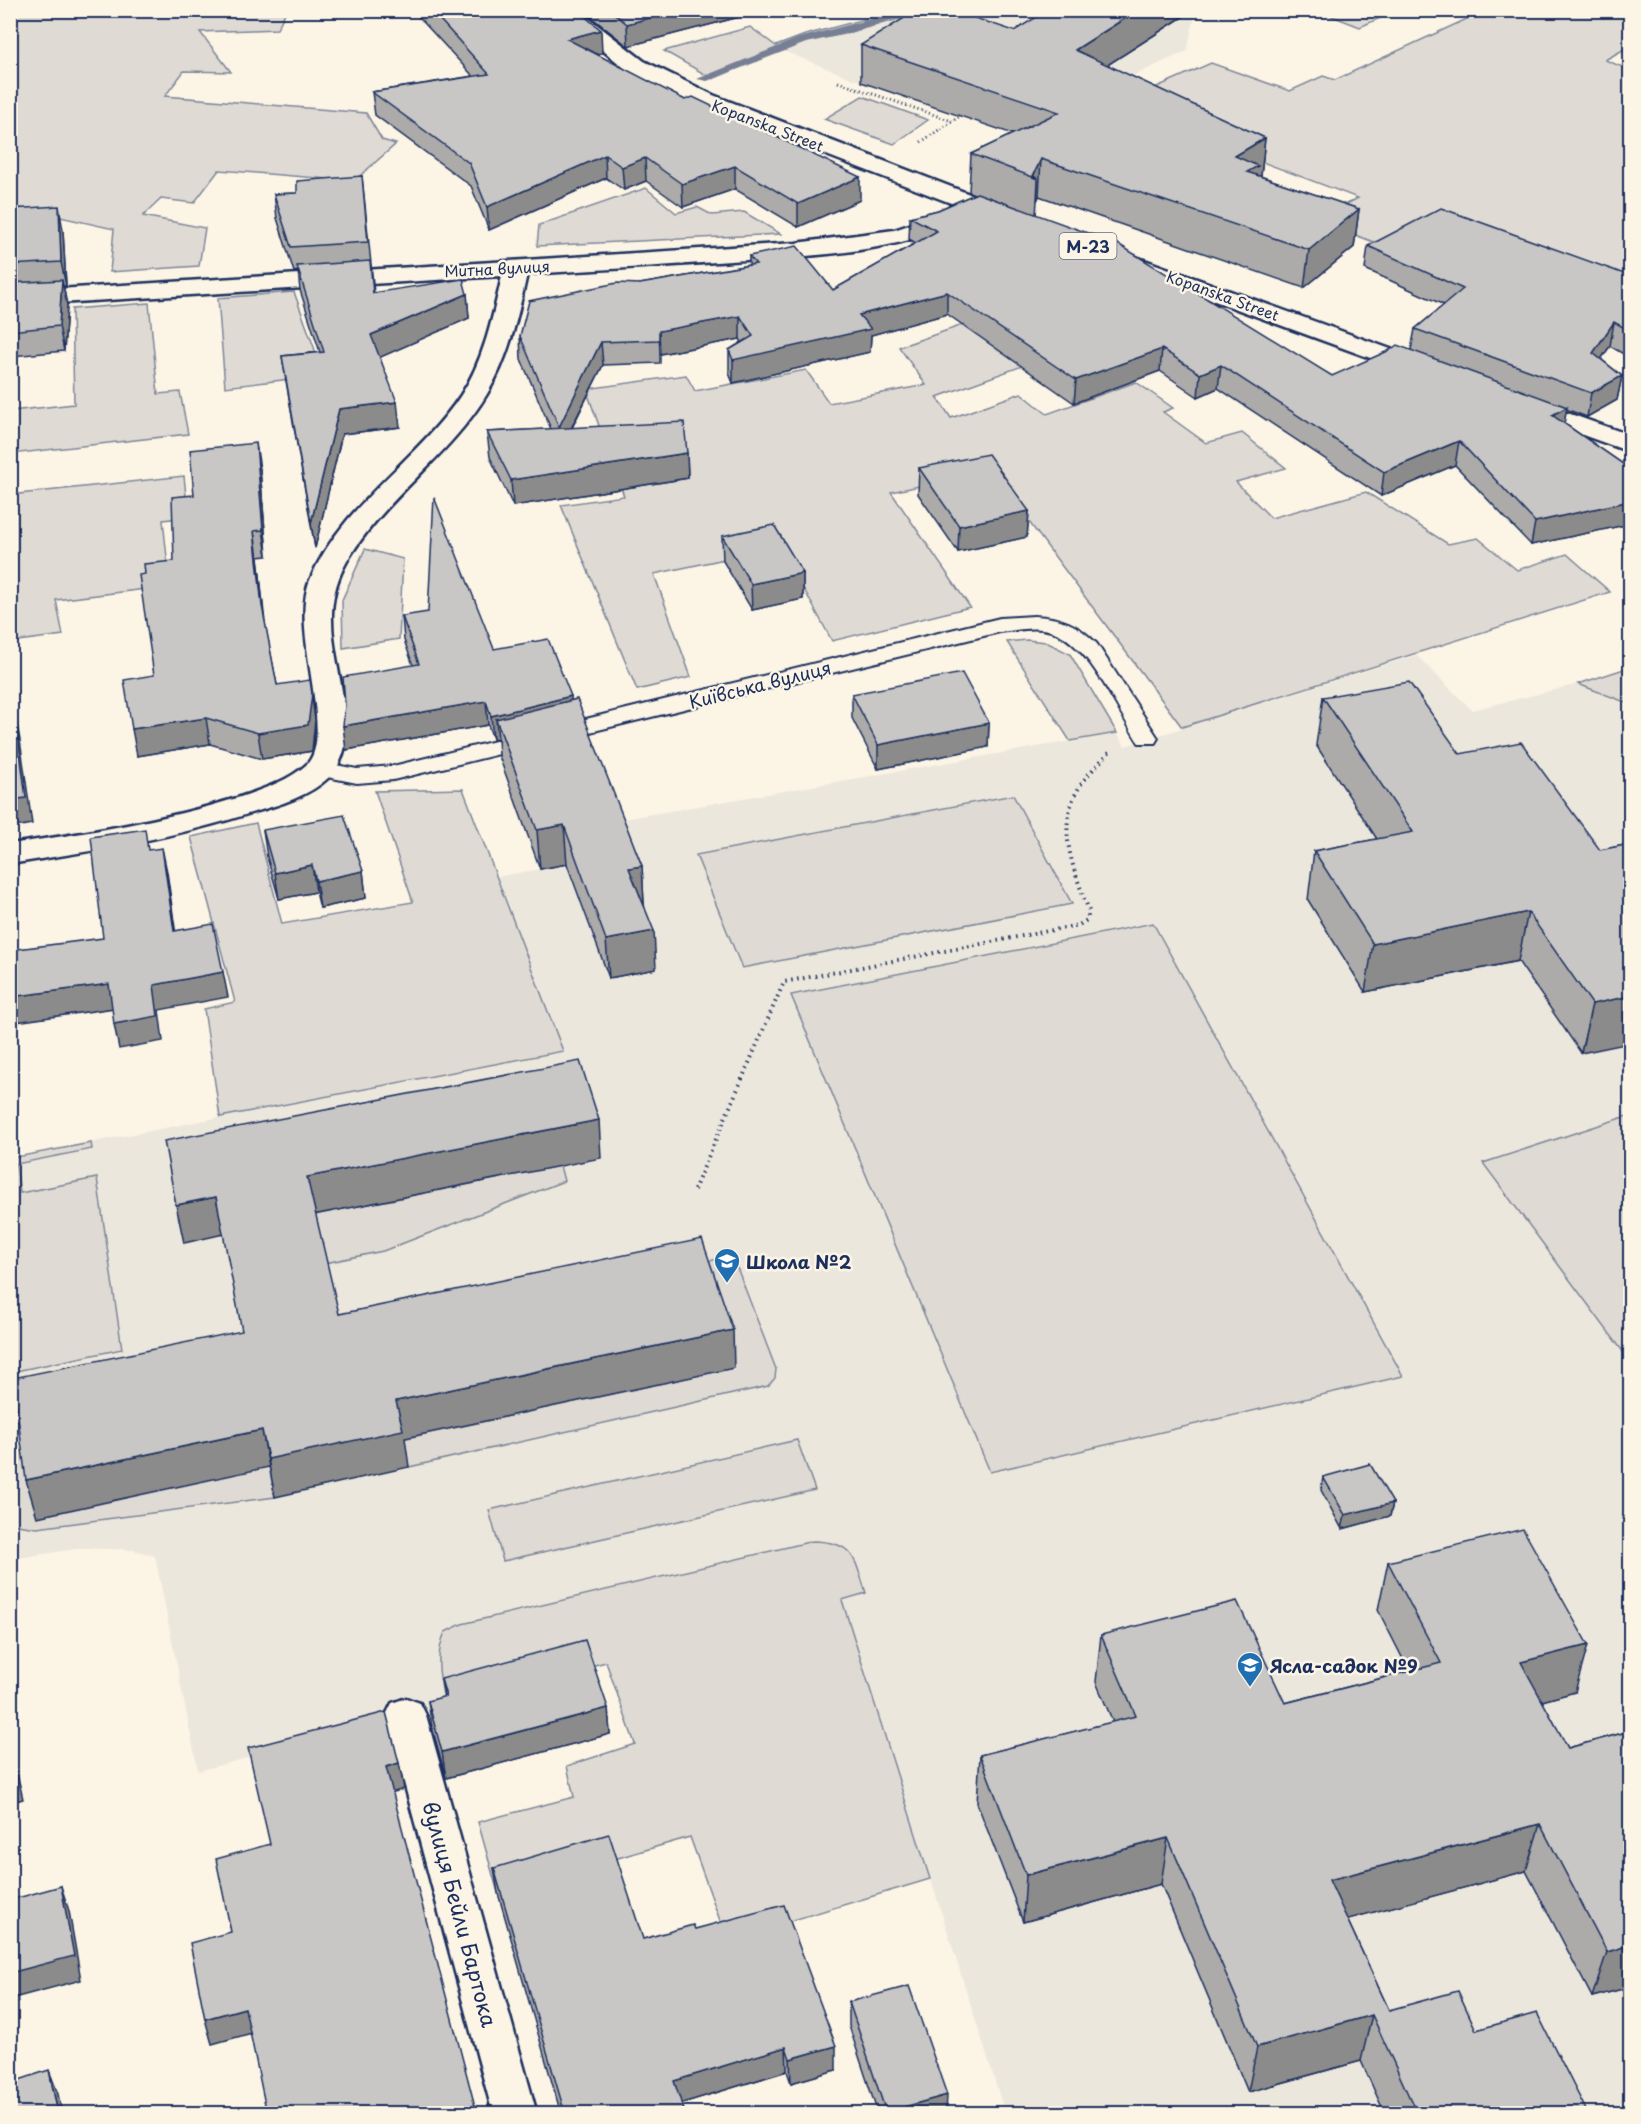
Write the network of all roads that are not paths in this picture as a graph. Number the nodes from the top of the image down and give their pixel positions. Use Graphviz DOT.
graph roads {
  1 [pos="564,10"];
  2 [pos="976,206"];
  3 [pos="1021,222"];
  4 [pos="1109,254"];
  5 [pos="516,267"];
  6 [pos="10,299"];
  7 [pos="1442,375"];
  8 [pos="1497,396"];
  9 [pos="1630,444"];
  10 [pos="1142,730"];
  11 [pos="320,769"];
  12 [pos="10,854"];
  13 [pos="406,1715"];
  14 [pos="515,2114"];
  1 -- 2 [label="main road, Kopanska Street"];
  2 -- 3 [label="main road, Kopanska Street"];
  2 -- 5 [label="main road, Митна вулиця"];
  4 -- 7 [label="main road, Kopanska Street / М-23"];
  5 -- 6 [label="main road, Митна вулиця"];
  5 -- 11 [label="main road"];
  8 -- 9 [label="main road"];
  10 -- 11 [label="lane, Київська вулиця"];
  11 -- 12 [label="main road"];
  13 -- 14 [label="main road, вулиця Бейли Бартока"];
}
